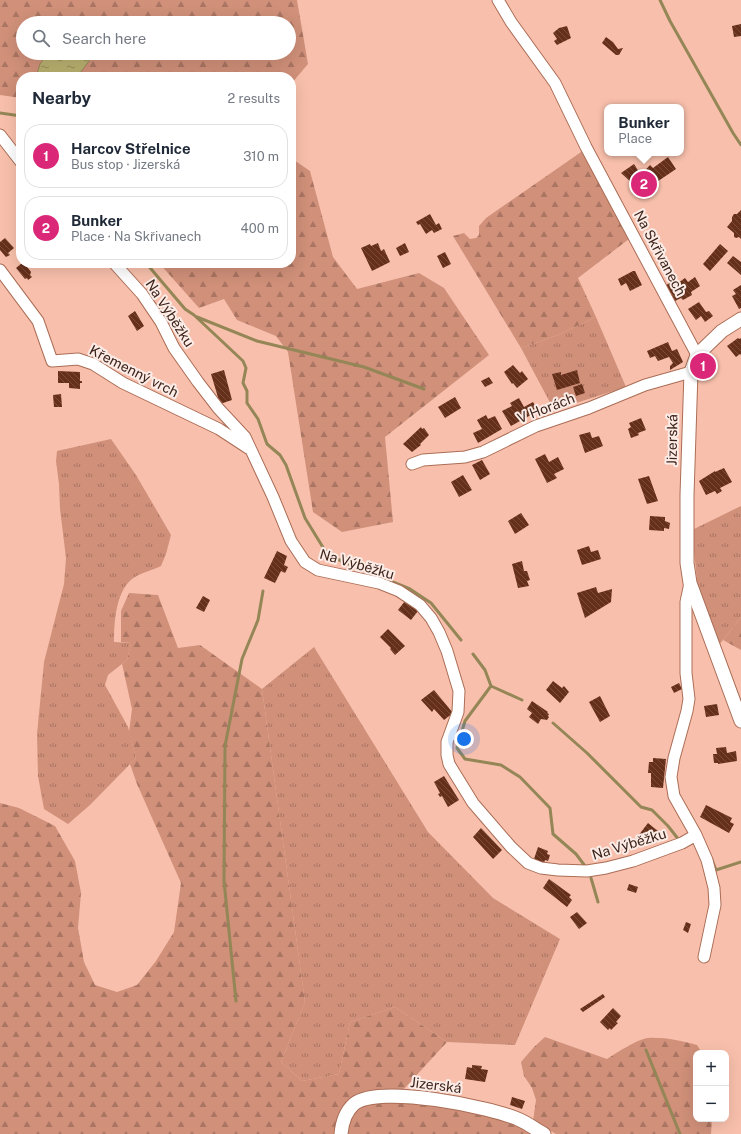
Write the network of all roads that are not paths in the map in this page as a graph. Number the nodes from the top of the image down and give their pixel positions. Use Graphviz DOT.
graph roads {
  1 [pos="498,0"];
  2 [pos="0,135"];
  3 [pos="16,156"];
  4 [pos="119,268"];
  5 [pos="0,270"];
  6 [pos="741,319"];
  7 [pos="697,356"];
  8 [pos="690,372"];
  9 [pos="250,450"];
  10 [pos="412,464"];
  11 [pos="690,583"];
  12 [pos="741,721"];
  13 [pos="696,835"];
  14 [pos="704,957"];
  15 [pos="341,1134"];
  16 [pos="544,1134"];
  1 -- 7 [label="street, Na Skřivanech"];
  2 -- 3 [label="street"];
  4 -- 9 [label="street, Na Výběžku"];
  5 -- 9 [label="street, Křemenný vrch"];
  6 -- 7 [label="street, Jizerská"];
  7 -- 8 [label="street, Jizerská"];
  8 -- 10 [label="street, V Horách"];
  8 -- 11 [label="street, Jizerská"];
  9 -- 13 [label="street, Na Výběžku"];
  11 -- 12 [label="street, Jizerská"];
  11 -- 13 [label="street, Jizerská"];
  13 -- 14 [label="street"];
  15 -- 16 [label="street, Jizerská"];
}
